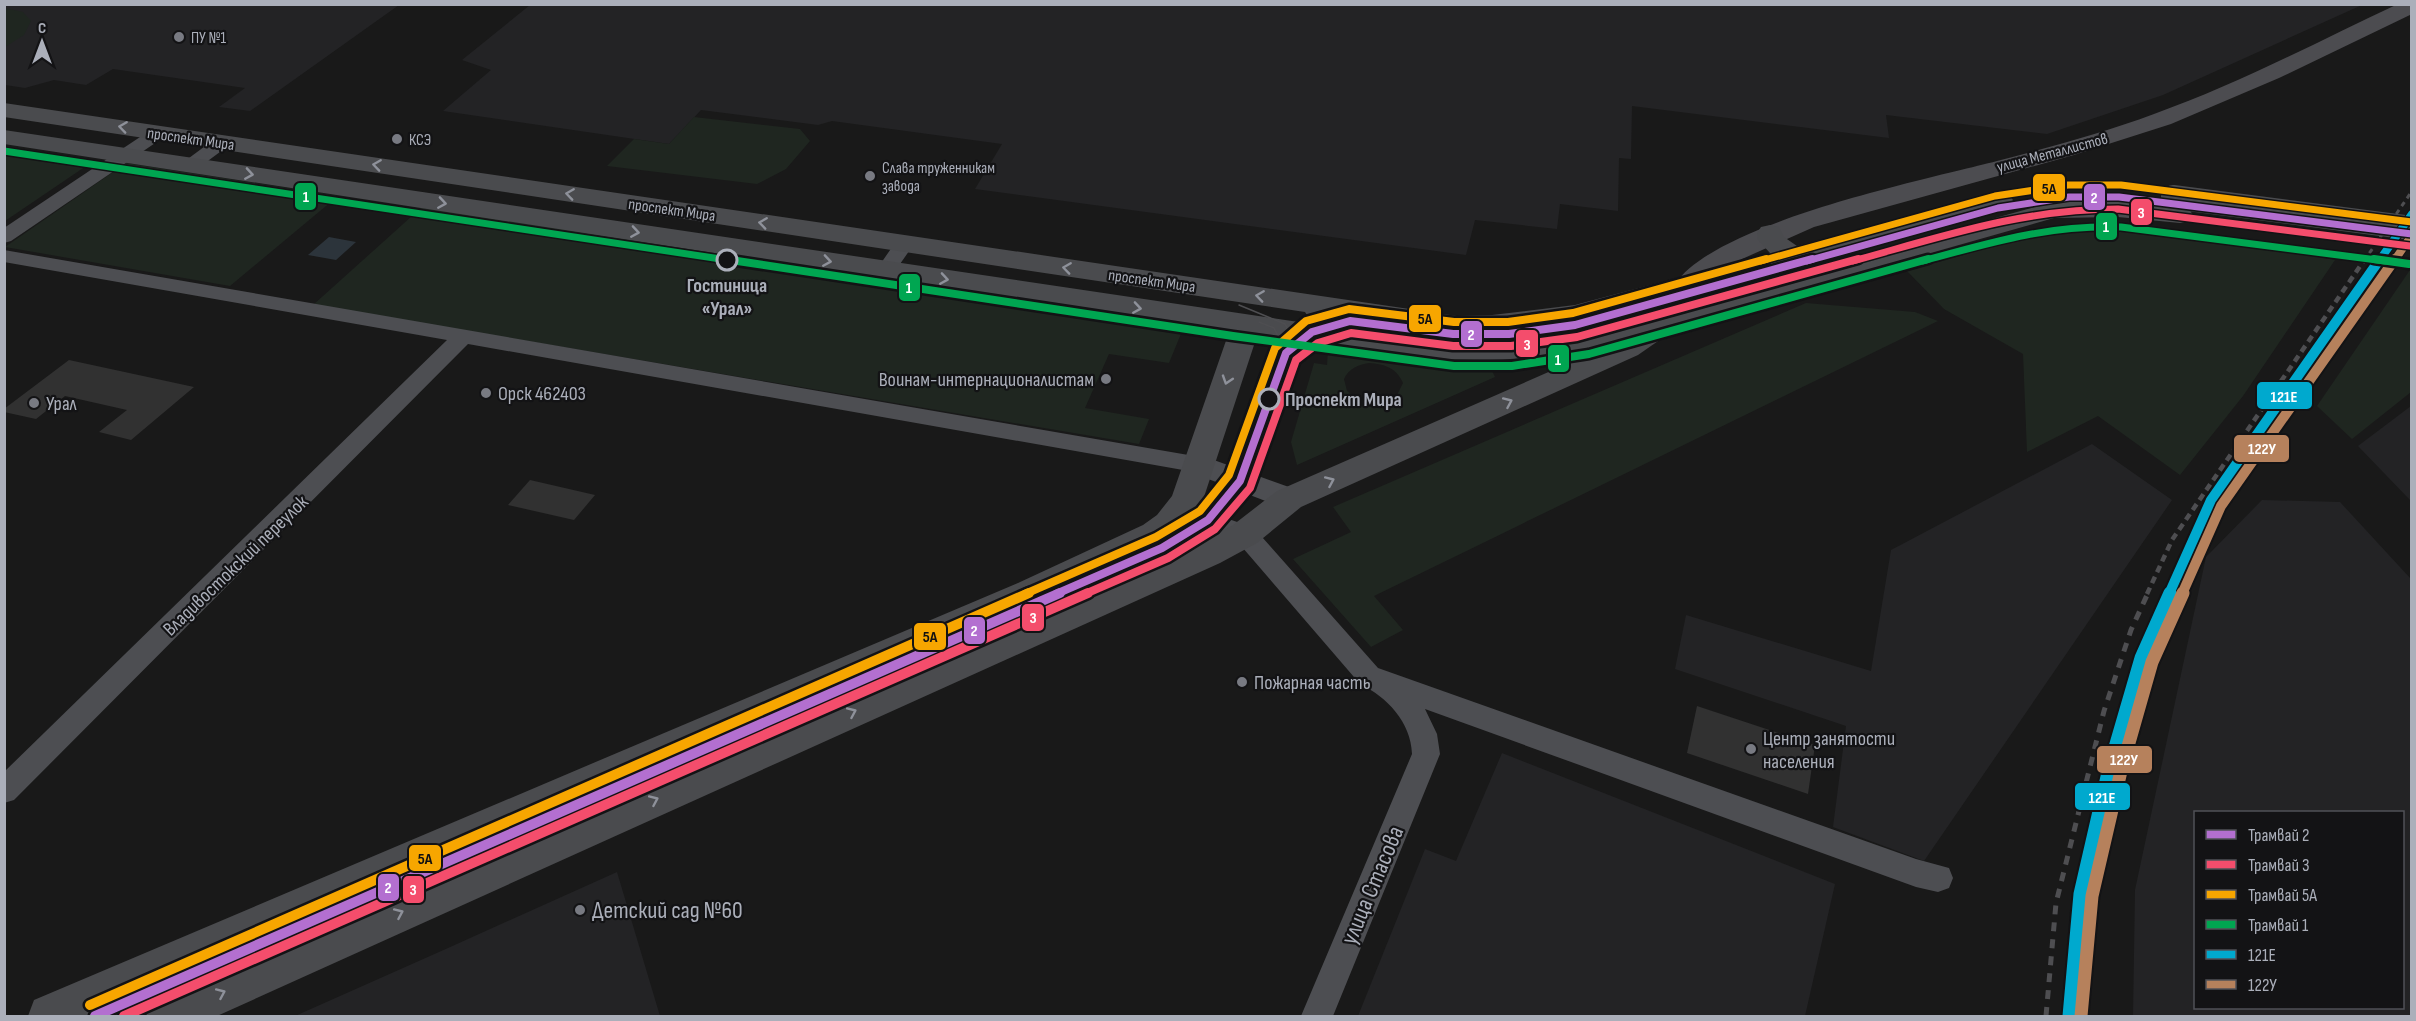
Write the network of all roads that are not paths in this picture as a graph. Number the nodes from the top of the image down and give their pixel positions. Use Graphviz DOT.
graph roads {
  1 [pos="2412,6"];
  2 [pos="4,110"];
  3 [pos="158,133"];
  4 [pos="4,136"];
  5 [pos="222,142"];
  6 [pos="126,155"];
  7 [pos="191,165"];
  8 [pos="2177,206"];
  9 [pos="2412,228"];
  10 [pos="1770,233"];
  11 [pos="4,237"];
  12 [pos="904,244"];
  13 [pos="2412,246"];
  14 [pos="1797,255"];
  15 [pos="4,256"];
  16 [pos="886,270"];
  17 [pos="1689,284"];
  18 [pos="1339,308"];
  19 [pos="1677,314"];
  20 [pos="1246,325"];
  21 [pos="464,336"];
  22 [pos="1200,465"];
  23 [pos="1289,499"];
  24 [pos="1181,511"];
  25 [pos="1245,534"];
  26 [pos="1384,683"];
  27 [pos="789,697"];
  28 [pos="806,732"];
  29 [pos="594,782"];
  30 [pos="4,791"];
  31 [pos="607,821"];
  32 [pos="1938,878"];
  33 [pos="115,1003"];
  34 [pos="50,1017"];
  35 [pos="168,1017"];
  36 [pos="1317,1017"];
  1 -- 10 [label="main road, улица Металлистов"];
  3 -- 2 [label="main road, проспект Мира, one-way"];
  3 -- 5 [label="main road, проспект Мира"];
  3 -- 6 [label="street"];
  4 -- 6 [label="main road, проспект Мира"];
  5 -- 7 [label="street"];
  12 -- 5 [label="main road, проспект Мира, one-way"];
  6 -- 7 [label="main road, проспект Мира"];
  6 -- 11 [label="street"];
  7 -- 16 [label="main road, проспект Мира, one-way"];
  8 -- 9 [label="main road, bridge"];
  8 -- 13 [label="main road"];
  8 -- 14 [label="main road, проспект Мира"];
  8 -- 19 [label="main road, проспект Мира"];
  10 -- 14 [label="main road"];
  10 -- 17 [label="main road, улица Металлистов"];
  12 -- 16 [label="street"];
  18 -- 12 [label="main road, проспект Мира, one-way"];
  14 -- 17 [label="main road, проспект Мира"];
  15 -- 21 [label="street"];
  16 -- 20 [label="main road, проспект Мира, one-way"];
  17 -- 18 [label="main road, проспект Мира"];
  17 -- 19 [label="main road"];
  18 -- 20 [label="main road"];
  19 -- 20 [label="main road, проспект Мира"];
  23 -- 19 [label="main road, one-way"];
  20 -- 22 [label="main road, one-way"];
  21 -- 22 [label="street"];
  21 -- 30 [label="street, Владивостокский переулок"];
  22 -- 23 [label="street"];
  22 -- 24 [label="main road"];
  23 -- 25 [label="main road"];
  24 -- 25 [label="street"];
  24 -- 27 [label="main road"];
  25 -- 26 [label="street"];
  28 -- 25 [label="main road, one-way"];
  26 -- 32 [label="street"];
  26 -- 36 [label="street, улица Стасова"];
  27 -- 28 [label="street"];
  27 -- 29 [label="main road"];
  31 -- 28 [label="main road, one-way"];
  29 -- 31 [label="street"];
  29 -- 33 [label="main road"];
  35 -- 31 [label="main road, one-way"];
  33 -- 34 [label="main road"];
}
